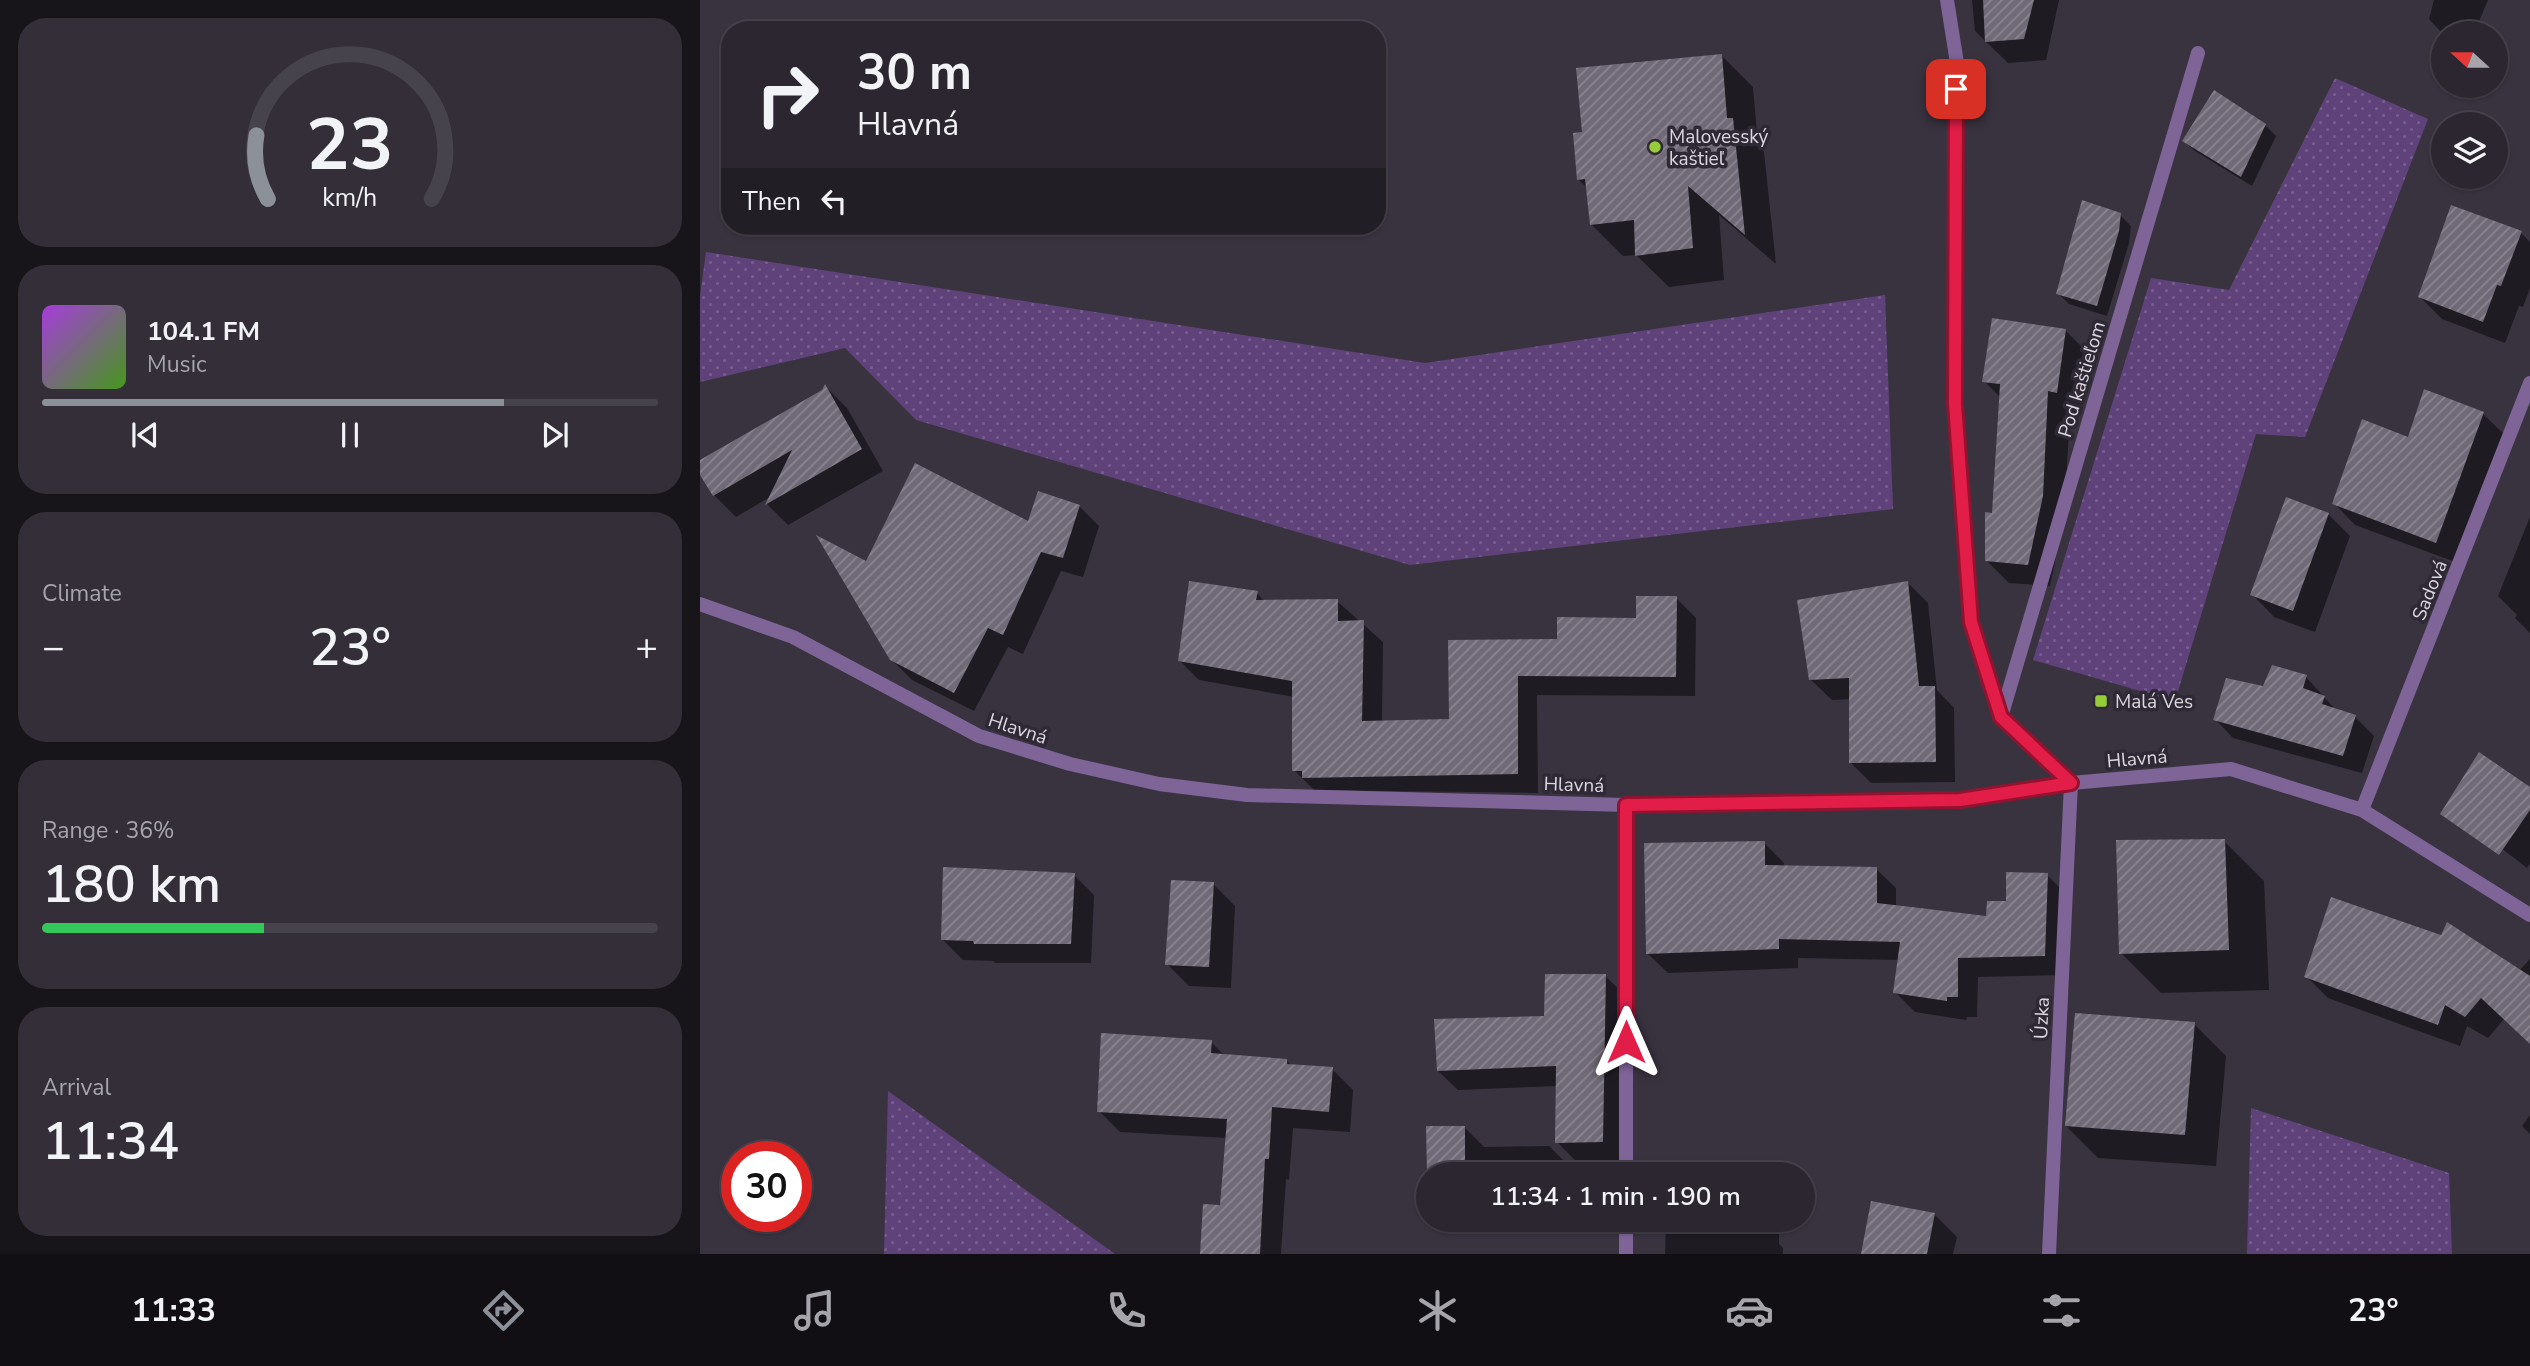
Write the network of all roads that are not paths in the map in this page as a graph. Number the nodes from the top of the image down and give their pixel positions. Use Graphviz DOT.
graph roads {
  1 [pos="1947,0"];
  2 [pos="2198,53"];
  3 [pos="2530,383"];
  4 [pos="700,604"];
  5 [pos="2001,717"];
  6 [pos="2071,783"];
  7 [pos="1626,805"];
  8 [pos="2362,810"];
  9 [pos="2530,915"];
  10 [pos="1626,1162"];
  11 [pos="1626,1232"];
  12 [pos="1626,1254"];
  13 [pos="2049,1254"];
  1 -- 5 [label="street"];
  2 -- 5 [label="street, Pod kaštieľom"];
  3 -- 8 [label="street, Sadová"];
  4 -- 7 [label="street, Hlavná"];
  5 -- 6 [label="street"];
  6 -- 7 [label="street, Hlavná"];
  6 -- 8 [label="street, Hlavná"];
  6 -- 13 [label="street, Úzka"];
  7 -- 10 [label="street"];
  8 -- 9 [label="street, Hlavná"];
  11 -- 12 [label="street"];
}
